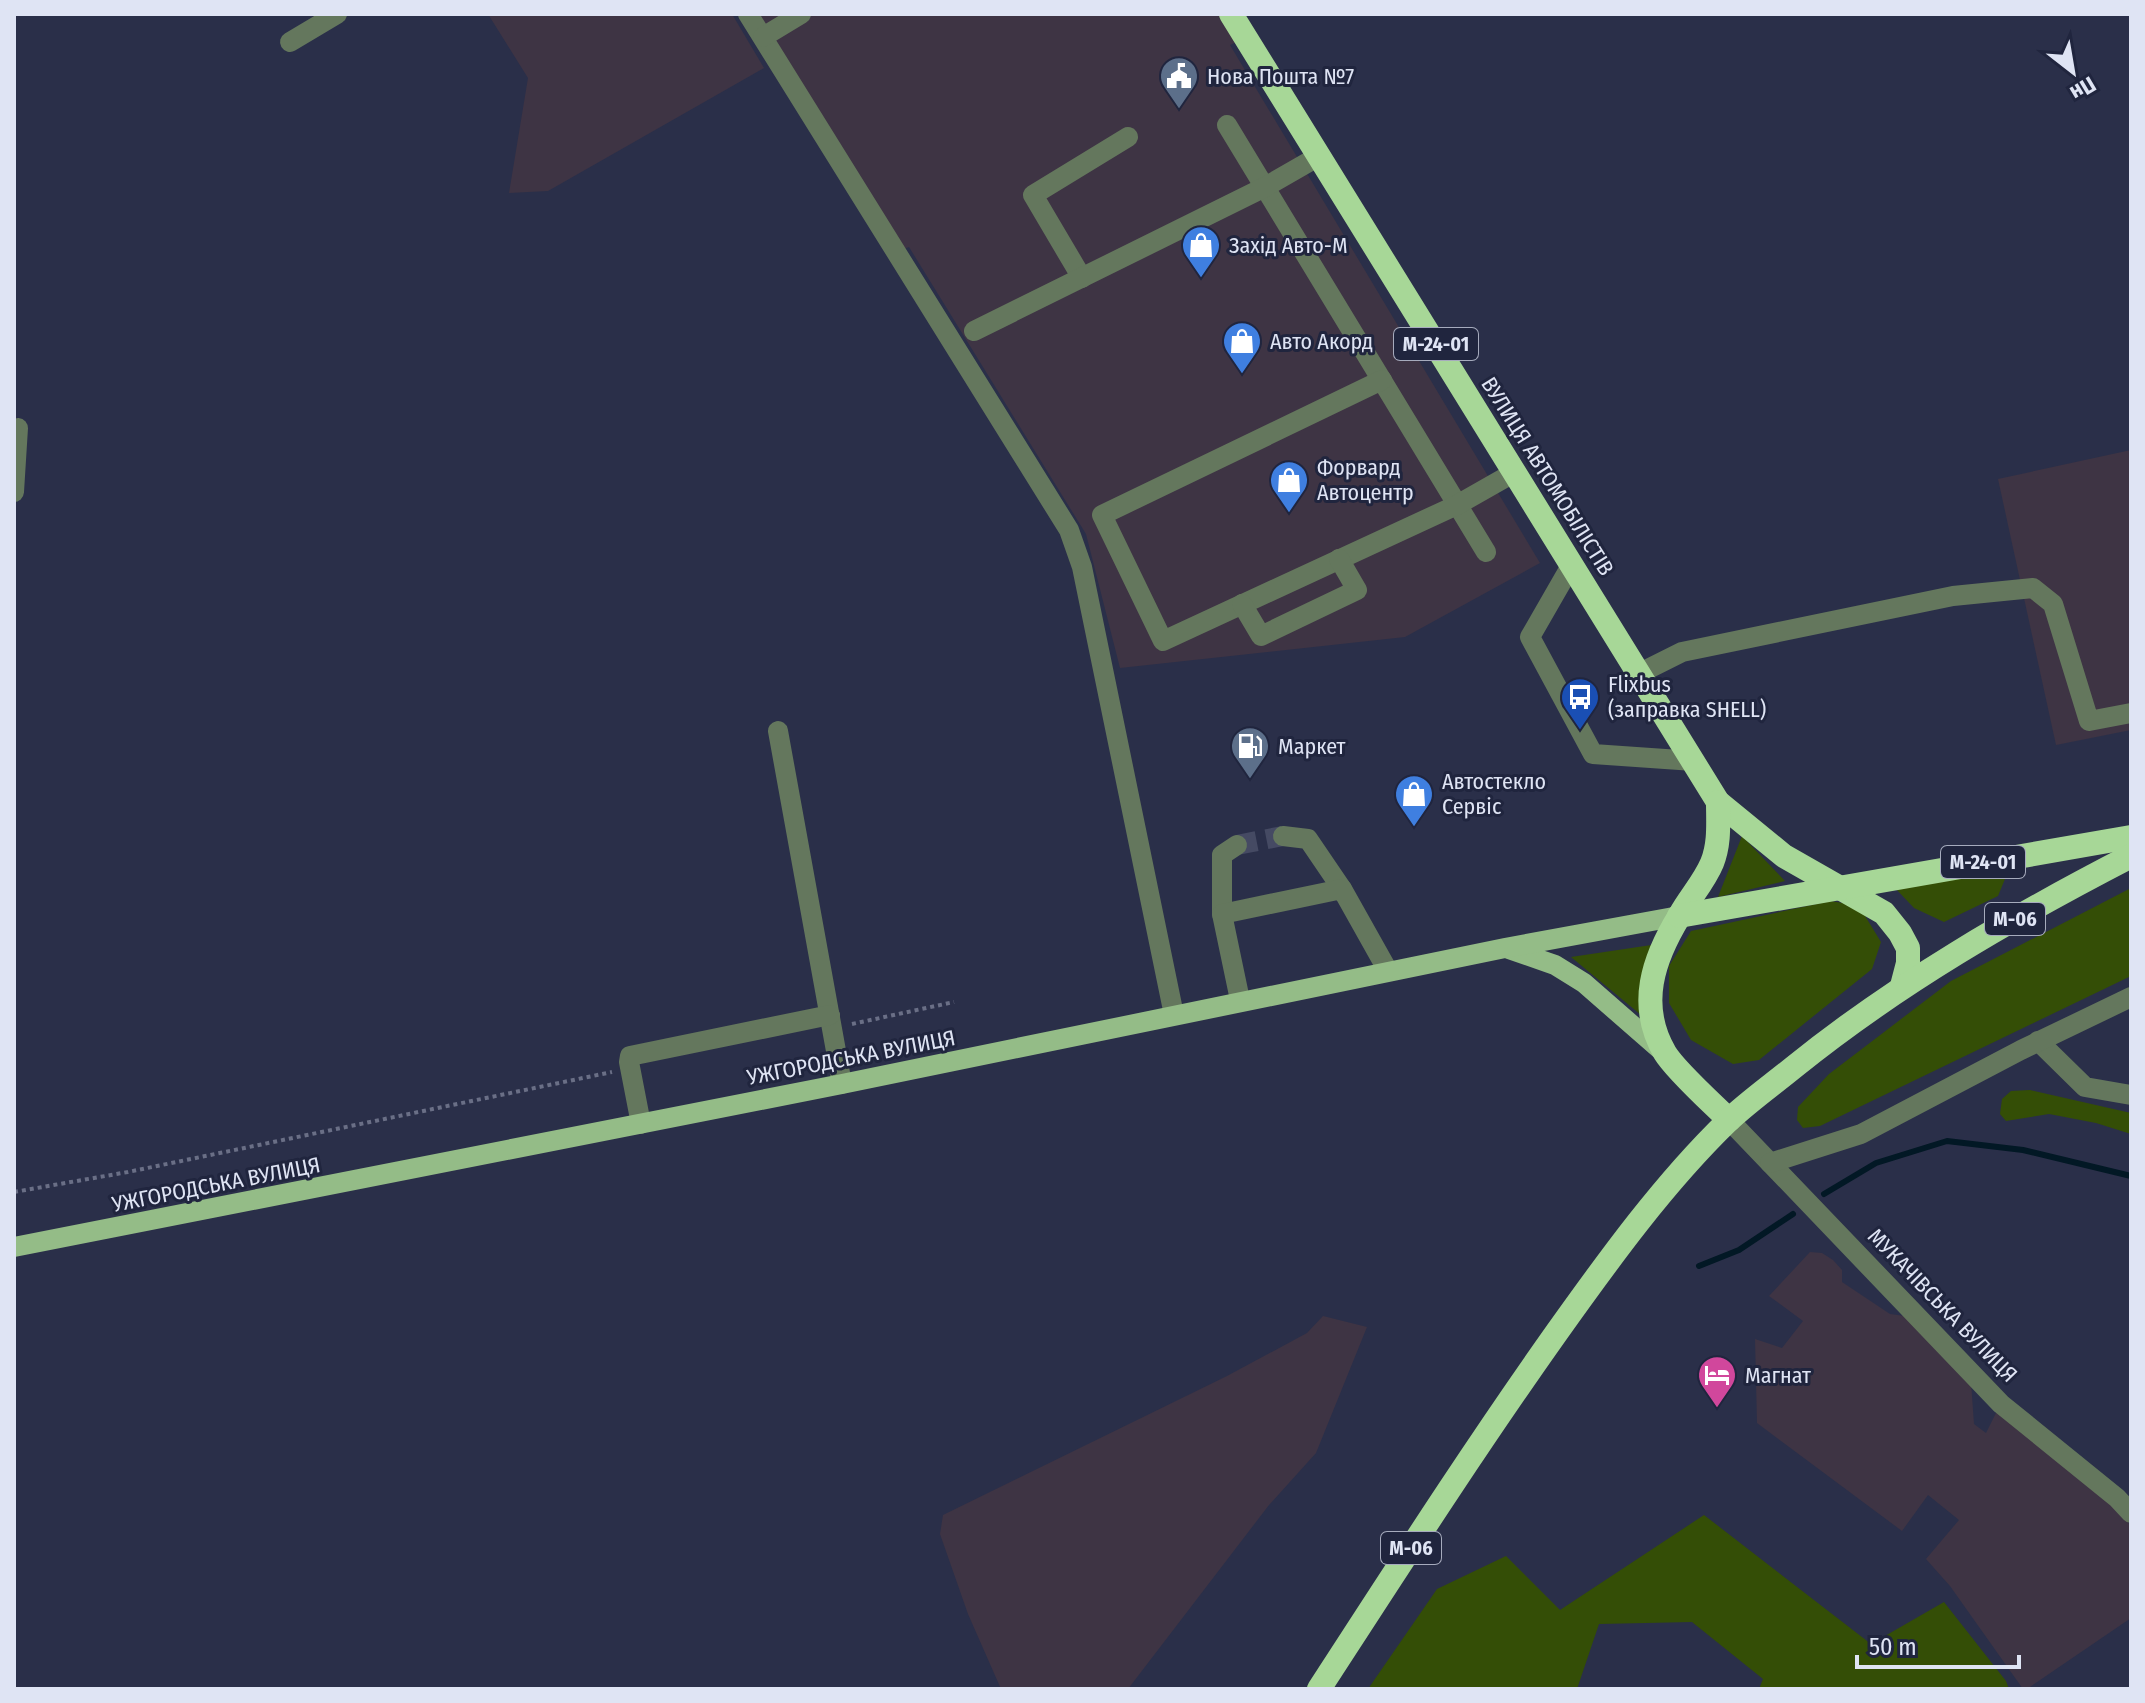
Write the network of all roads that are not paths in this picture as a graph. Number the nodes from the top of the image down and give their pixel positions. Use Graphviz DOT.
graph roads {
  1 [pos="337,14"];
  2 [pos="748,14"];
  3 [pos="801,14"];
  4 [pos="1231,14"];
  5 [pos="763,37"];
  6 [pos="290,42"];
  7 [pos="1227,125"];
  8 [pos="1128,137"];
  9 [pos="1319,156"];
  10 [pos="1265,187"];
  11 [pos="1082,278"];
  12 [pos="974,331"];
  13 [pos="1382,380"];
  14 [pos="18,428"];
  15 [pos="1515,472"];
  16 [pos="14,492"];
  17 [pos="1457,505"];
  18 [pos="1486,552"];
  19 [pos="1339,559"];
  20 [pos="1572,564"];
  21 [pos="1242,604"];
  22 [pos="1640,673"];
  23 [pos="2131,713"];
  24 [pos="778,731"];
  25 [pos="1694,761"];
  26 [pos="1718,802"];
  27 [pos="1283,836"];
  28 [pos="2131,837"];
  29 [pos="1237,845"];
  30 [pos="2131,856"];
  31 [pos="1835,886"];
  32 [pos="1342,889"];
  33 [pos="1222,914"];
  34 [pos="1679,916"];
  35 [pos="1505,948"];
  36 [pos="1388,971"];
  37 [pos="1902,986"];
  38 [pos="2131,997"];
  39 [pos="1240,1000"];
  40 [pos="1174,1015"];
  41 [pos="831,1022"];
  42 [pos="2038,1041"];
  43 [pos="1666,1054"];
  44 [pos="842,1084"];
  45 [pos="2131,1095"];
  46 [pos="1729,1120"];
  47 [pos="641,1124"];
  48 [pos="1770,1163"];
  49 [pos="14,1247"];
  50 [pos="2131,1513"];
  51 [pos="1319,1689"];
  1 -- 6 [label="street"];
  2 -- 5 [label="street"];
  3 -- 5 [label="street"];
  4 -- 9 [label="highway, ВУЛИЦЯ АВТОМОБІЛІСТІВ / М-24-01"];
  5 -- 40 [label="street"];
  7 -- 10 [label="street"];
  8 -- 11 [label="street"];
  9 -- 10 [label="street"];
  9 -- 15 [label="highway, ВУЛИЦЯ АВТОМОБІЛІСТІВ / М-24-01"];
  10 -- 11 [label="street"];
  10 -- 13 [label="street"];
  11 -- 12 [label="street"];
  13 -- 17 [label="street"];
  13 -- 21 [label="street"];
  14 -- 16 [label="street"];
  15 -- 17 [label="street"];
  15 -- 20 [label="highway, ВУЛИЦЯ АВТОМОБІЛІСТІВ / М-24-01"];
  17 -- 18 [label="street"];
  17 -- 19 [label="street"];
  19 -- 21 [label="street"];
  19 -- 21 [label="street"];
  20 -- 22 [label="highway, ВУЛИЦЯ АВТОМОБІЛІСТІВ / М-24-01"];
  20 -- 25 [label="street"];
  22 -- 23 [label="street"];
  22 -- 25 [label="highway, ВУЛИЦЯ АВТОМОБІЛІСТІВ / М-24-01"];
  24 -- 41 [label="street"];
  25 -- 26 [label="highway, ВУЛИЦЯ АВТОМОБІЛІСТІВ / М-24-01"];
  26 -- 31 [label="highway, ВУЛИЦЯ АВТОМОБІЛІСТІВ / М-24-01"];
  26 -- 34 [label="highway"];
  27 -- 32 [label="street"];
  28 -- 31 [label="highway, М-24-01"];
  29 -- 33 [label="street"];
  30 -- 37 [label="highway, М-06"];
  31 -- 34 [label="highway"];
  31 -- 37 [label="highway, М-24-01"];
  32 -- 33 [label="street"];
  32 -- 36 [label="street"];
  33 -- 39 [label="street"];
  34 -- 35 [label="main road"];
  34 -- 43 [label="highway"];
  35 -- 36 [label="main road, УЖГОРОДСЬКА ВУЛИЦЯ"];
  35 -- 43 [label="main road, УЖГОРОДСЬКА ВУЛИЦЯ"];
  36 -- 39 [label="main road, УЖГОРОДСЬКА ВУЛИЦЯ"];
  37 -- 46 [label="highway, М-06"];
  38 -- 42 [label="street"];
  39 -- 40 [label="main road, УЖГОРОДСЬКА ВУЛИЦЯ"];
  40 -- 44 [label="main road, УЖГОРОДСЬКА ВУЛИЦЯ"];
  41 -- 44 [label="street"];
  41 -- 47 [label="street"];
  42 -- 45 [label="street"];
  42 -- 48 [label="street"];
  43 -- 46 [label="highway"];
  44 -- 47 [label="main road, УЖГОРОДСЬКА ВУЛИЦЯ"];
  46 -- 48 [label="street, МУКАЧІВСЬКА ВУЛИЦЯ"];
  46 -- 51 [label="highway, М-06"];
  47 -- 49 [label="main road, УЖГОРОДСЬКА ВУЛИЦЯ"];
  48 -- 50 [label="street, МУКАЧІВСЬКА ВУЛИЦЯ"];
}
